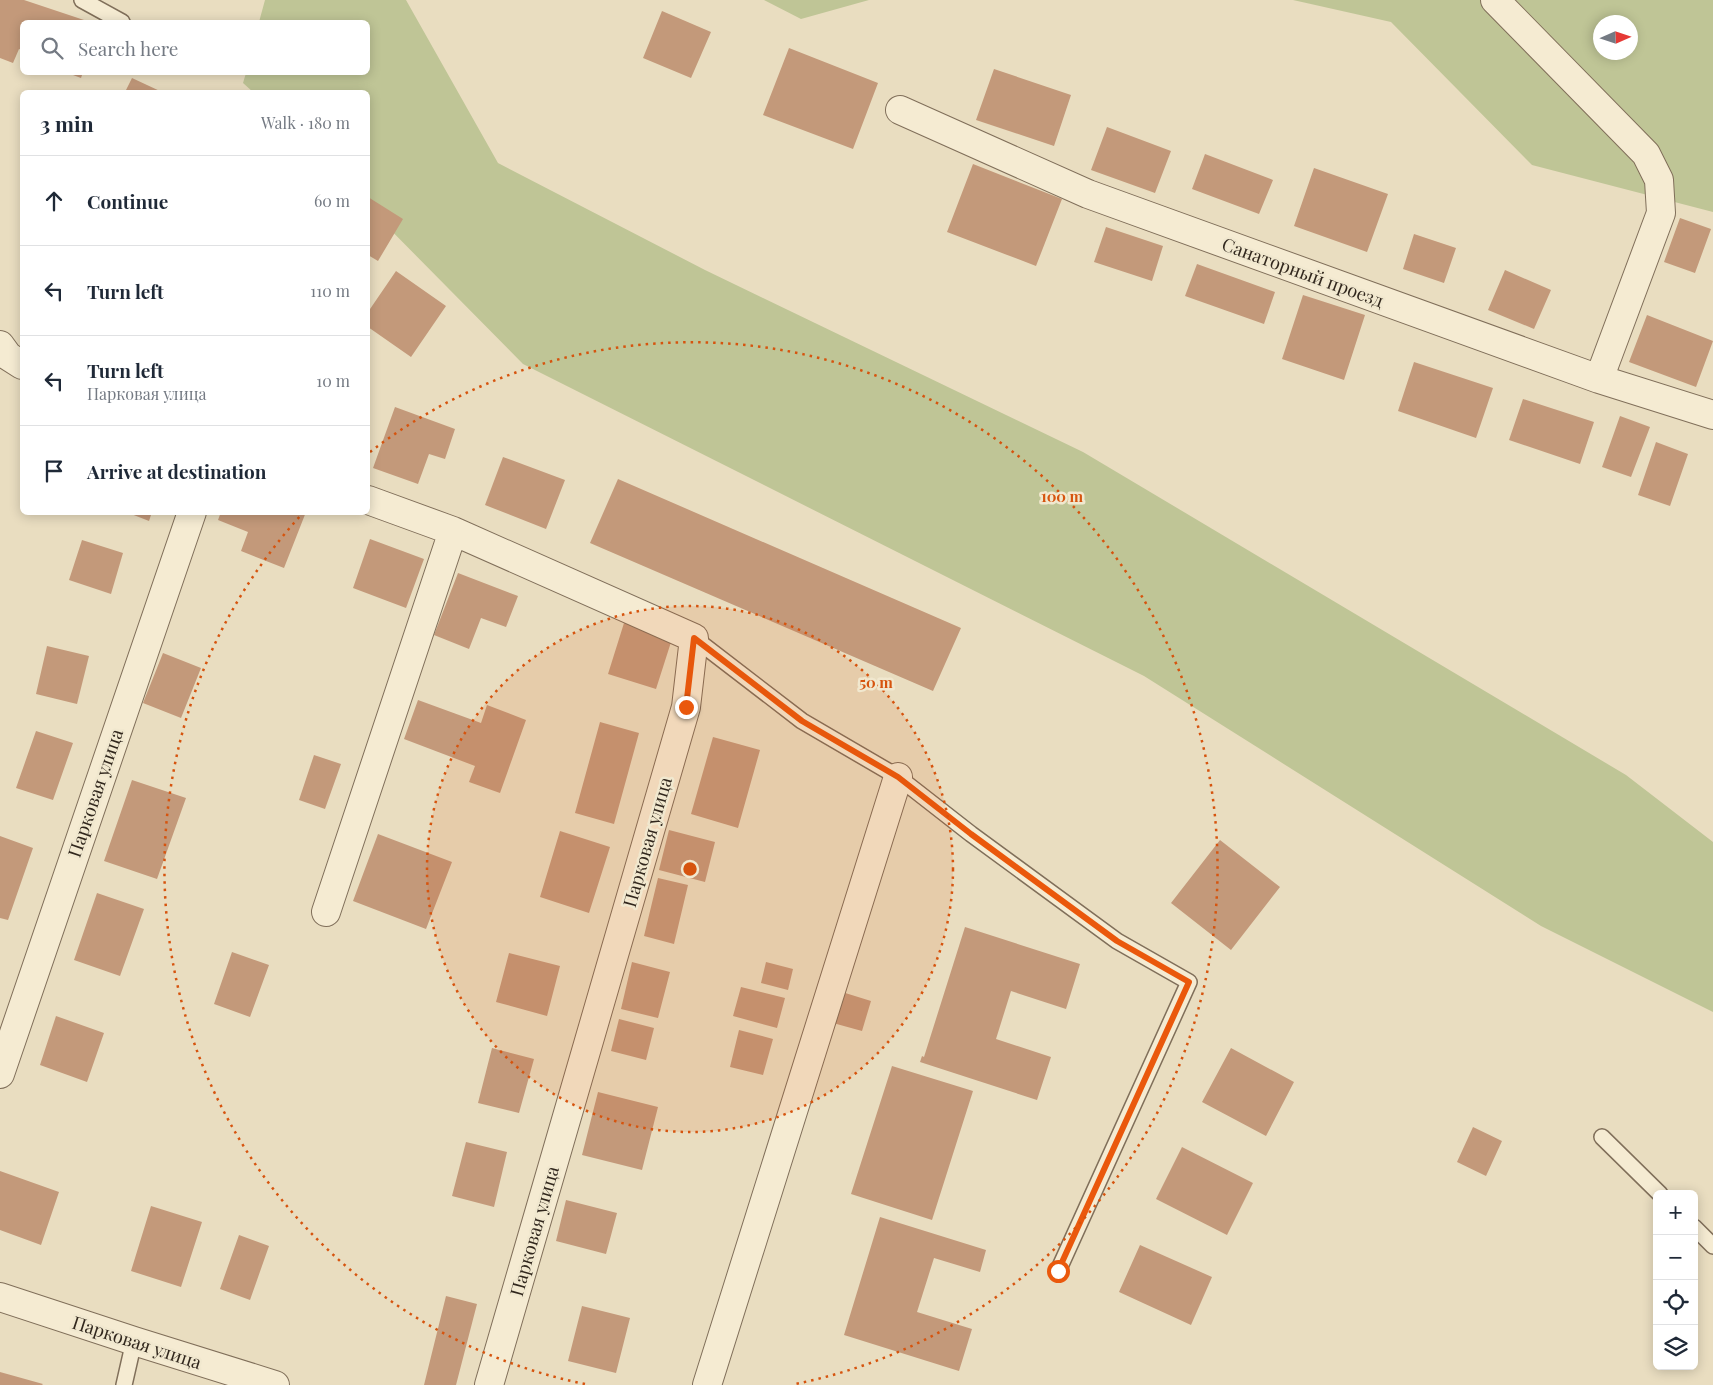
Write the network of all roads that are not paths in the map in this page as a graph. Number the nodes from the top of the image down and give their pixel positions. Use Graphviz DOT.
graph roads {
  1 [pos="82,0"];
  2 [pos="1495,0"];
  3 [pos="118,20"];
  4 [pos="900,110"];
  5 [pos="0,345"];
  6 [pos="20,364"];
  7 [pos="1599,380"];
  8 [pos="1713,415"];
  9 [pos="370,501"];
  10 [pos="191,515"];
  11 [pos="453,532"];
  12 [pos="694,638"];
  13 [pos="898,777"];
  14 [pos="326,912"];
  15 [pos="0,1074"];
  16 [pos="1602,1137"];
  17 [pos="1656,1190"];
  18 [pos="1698,1231"];
  19 [pos="1713,1246"];
  20 [pos="1058,1271"];
  21 [pos="0,1297"];
  22 [pos="134,1341"];
  23 [pos="124,1385"];
  24 [pos="275,1385"];
  25 [pos="489,1385"];
  26 [pos="707,1385"];
  1 -- 3 [label="lane"];
  2 -- 7 [label="street"];
  4 -- 7 [label="street, Санаторный проезд"];
  5 -- 6 [label="street"];
  7 -- 8 [label="street, Санаторный проезд"];
  9 -- 11 [label="street"];
  10 -- 15 [label="street, Парковая улица"];
  11 -- 12 [label="street"];
  11 -- 14 [label="street"];
  12 -- 13 [label="lane"];
  12 -- 25 [label="street, Парковая улица"];
  13 -- 20 [label="lane"];
  13 -- 26 [label="street"];
  16 -- 17 [label="lane"];
  18 -- 19 [label="lane"];
  21 -- 22 [label="street, Парковая улица"];
  22 -- 23 [label="lane"];
  22 -- 24 [label="street, Парковая улица"];
}
